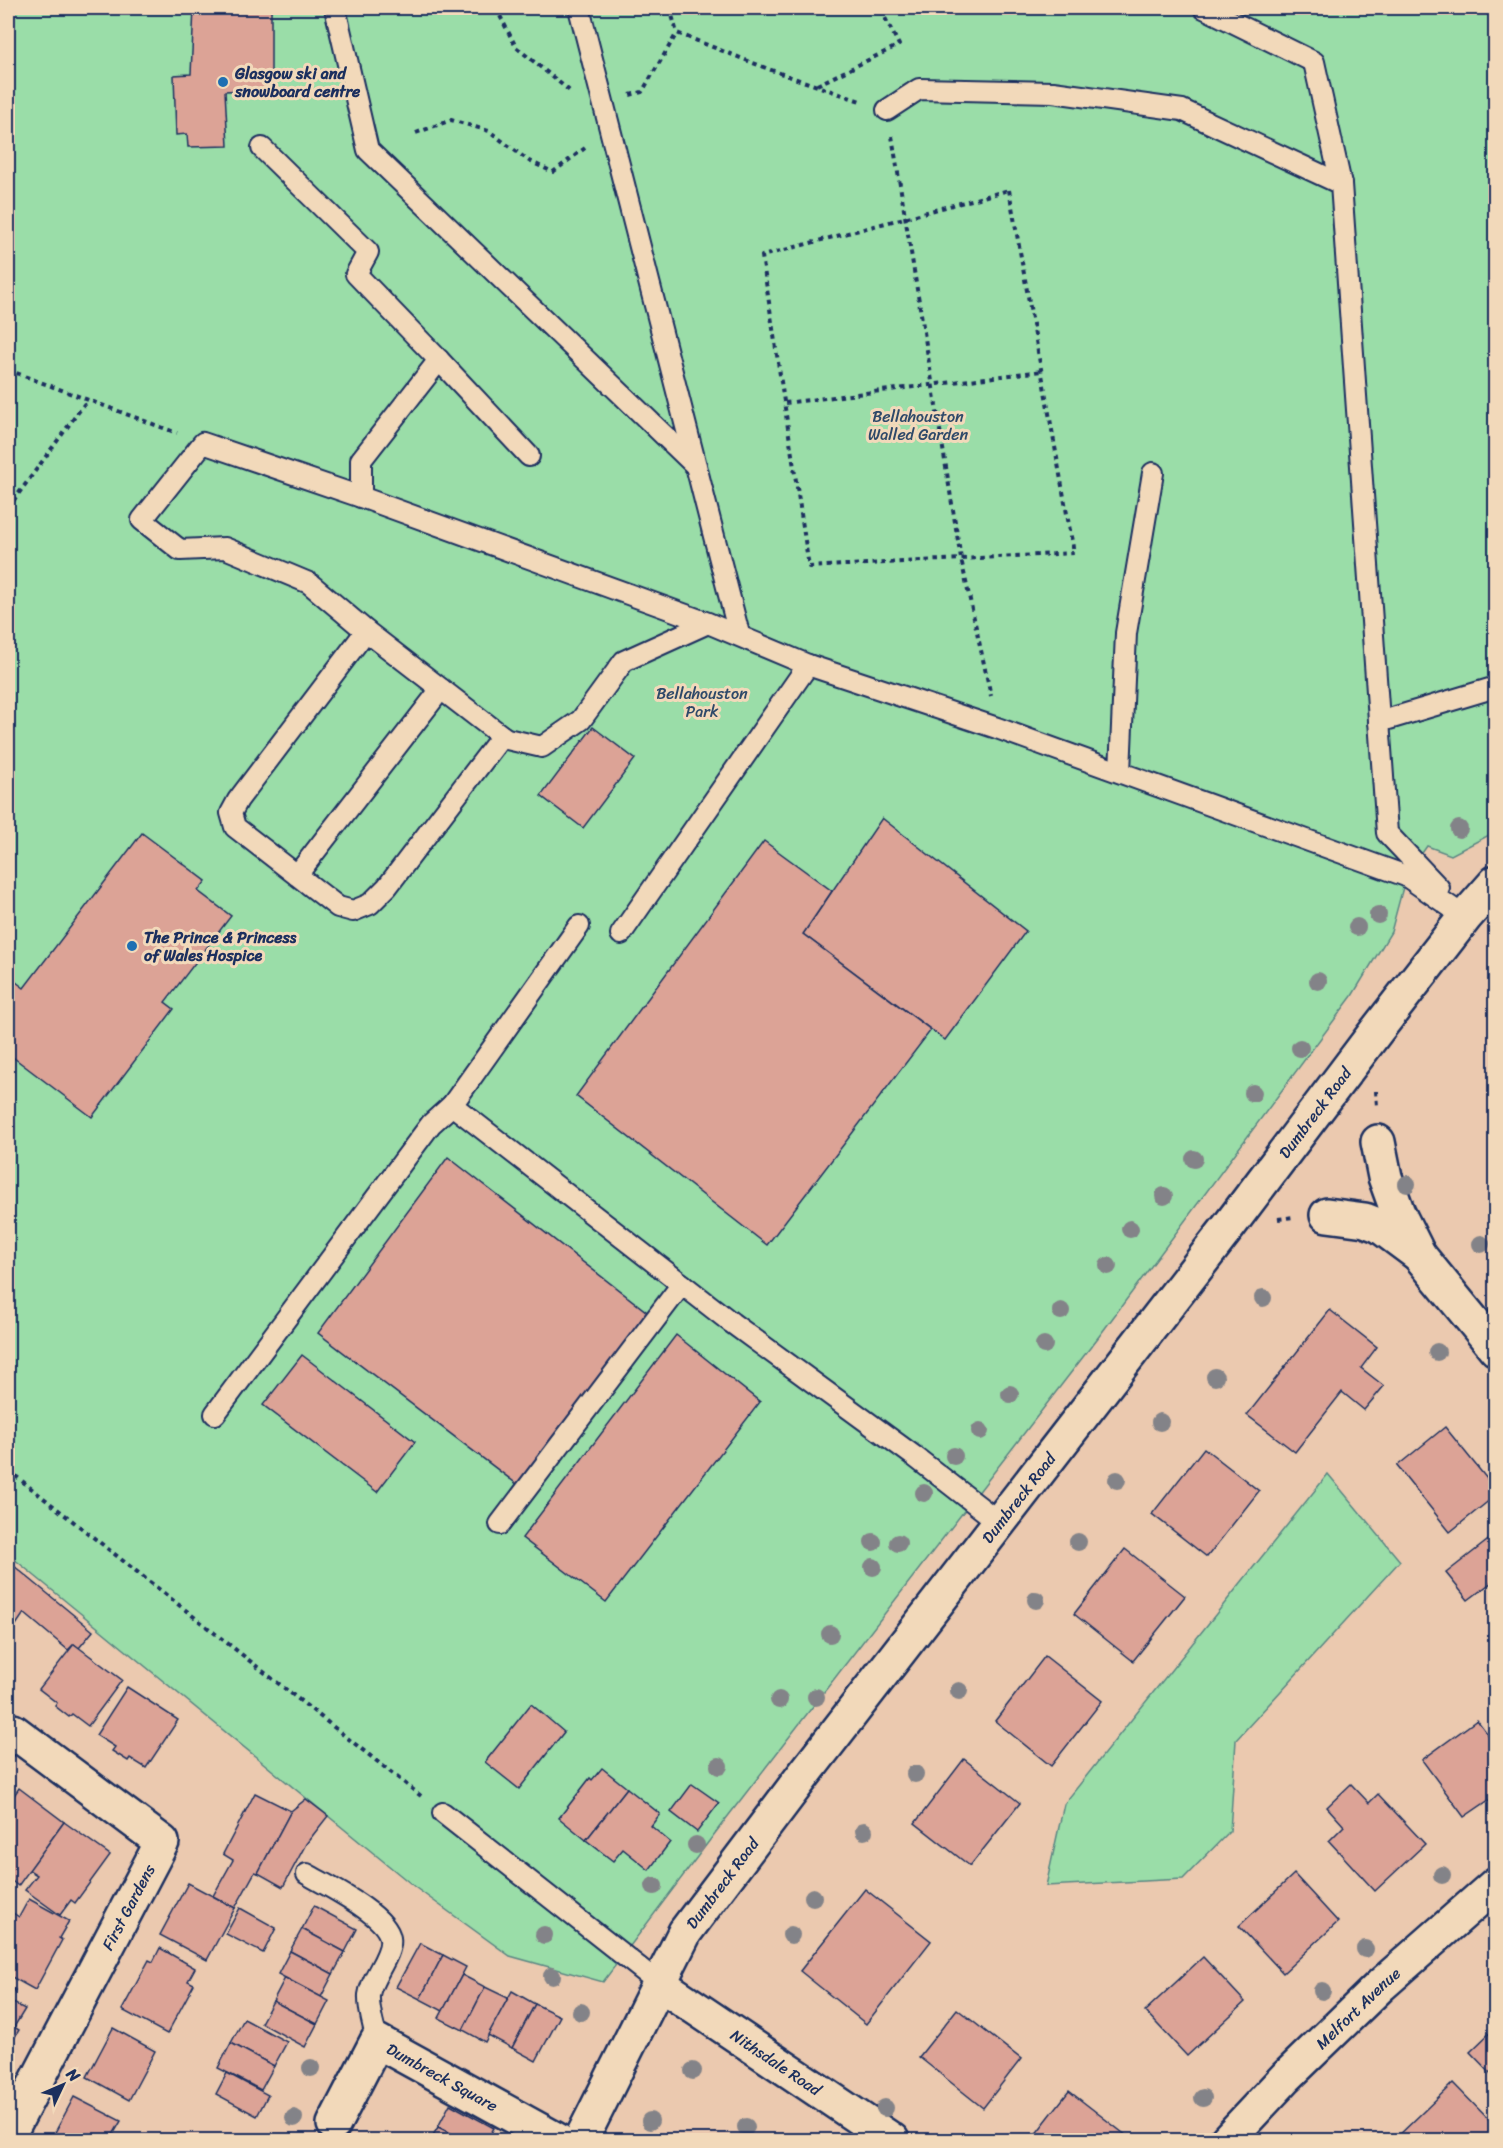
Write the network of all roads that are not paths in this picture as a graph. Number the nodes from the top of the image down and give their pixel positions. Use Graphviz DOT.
graph roads {
  1 [pos="335,8"];
  2 [pos="579,8"];
  3 [pos="1204,8"];
  4 [pos="887,110"];
  5 [pos="262,148"];
  6 [pos="1341,184"];
  7 [pos="439,360"];
  8 [pos="529,456"];
  9 [pos="696,466"];
  10 [pos="1153,473"];
  11 [pos="361,497"];
  12 [pos="708,623"];
  13 [pos="366,631"];
  14 [pos="739,634"];
  15 [pos="808,665"];
  16 [pos="1496,687"];
  17 [pos="441,689"];
  18 [pos="1379,722"];
  19 [pos="502,735"];
  20 [pos="1120,772"];
  21 [pos="297,875"];
  22 [pos="1496,882"];
  23 [pos="1465,917"];
  24 [pos="579,926"];
  25 [pos="621,934"];
  26 [pos="452,1105"];
  27 [pos="1378,1142"];
  28 [pos="1327,1215"];
  29 [pos="1419,1255"];
  30 [pos="682,1284"];
  31 [pos="1496,1349"];
  32 [pos="215,1414"];
  33 [pos="1000,1523"];
  34 [pos="500,1524"];
  35 [pos="10,1735"];
  36 [pos="443,1813"];
  37 [pos="307,1874"];
  38 [pos="1496,1884"];
  39 [pos="660,1984"];
  40 [pos="377,2041"];
  41 [pos="334,2124"];
  42 [pos="8,2136"];
  43 [pos="557,2140"];
  44 [pos="581,2140"];
  45 [pos="892,2140"];
  46 [pos="1227,2140"];
  1 -- 9 [label="lane"];
  2 -- 9 [label="lane"];
  3 -- 6 [label="lane"];
  4 -- 6 [label="lane"];
  5 -- 7 [label="lane"];
  6 -- 18 [label="lane"];
  7 -- 8 [label="lane"];
  7 -- 11 [label="lane"];
  9 -- 14 [label="lane"];
  10 -- 20 [label="lane"];
  11 -- 12 [label="lane"];
  11 -- 13 [label="lane"];
  12 -- 14 [label="lane"];
  12 -- 19 [label="lane"];
  13 -- 17 [label="lane"];
  13 -- 21 [label="lane"];
  14 -- 15 [label="lane"];
  15 -- 20 [label="lane"];
  15 -- 25 [label="lane"];
  16 -- 18 [label="lane"];
  17 -- 19 [label="lane"];
  17 -- 21 [label="lane"];
  18 -- 23 [label="lane"];
  19 -- 21 [label="lane"];
  20 -- 23 [label="lane"];
  22 -- 23 [label="street, Dumbreck Road"];
  23 -- 33 [label="street, Dumbreck Road"];
  24 -- 26 [label="lane"];
  26 -- 30 [label="lane"];
  26 -- 32 [label="lane"];
  27 -- 29 [label="street"];
  28 -- 29 [label="street"];
  29 -- 31 [label="street"];
  30 -- 33 [label="lane"];
  30 -- 34 [label="lane"];
  33 -- 39 [label="street, Dumbreck Road"];
  35 -- 42 [label="street, First Gardens"];
  36 -- 39 [label="lane"];
  37 -- 40 [label="lane"];
  38 -- 46 [label="street, Melfort Avenue"];
  39 -- 44 [label="street, Dumbreck Road"];
  39 -- 45 [label="street, Nithsdale Road"];
  40 -- 41 [label="street, Dumbreck Square"];
  40 -- 43 [label="street, Dumbreck Square"];
}
